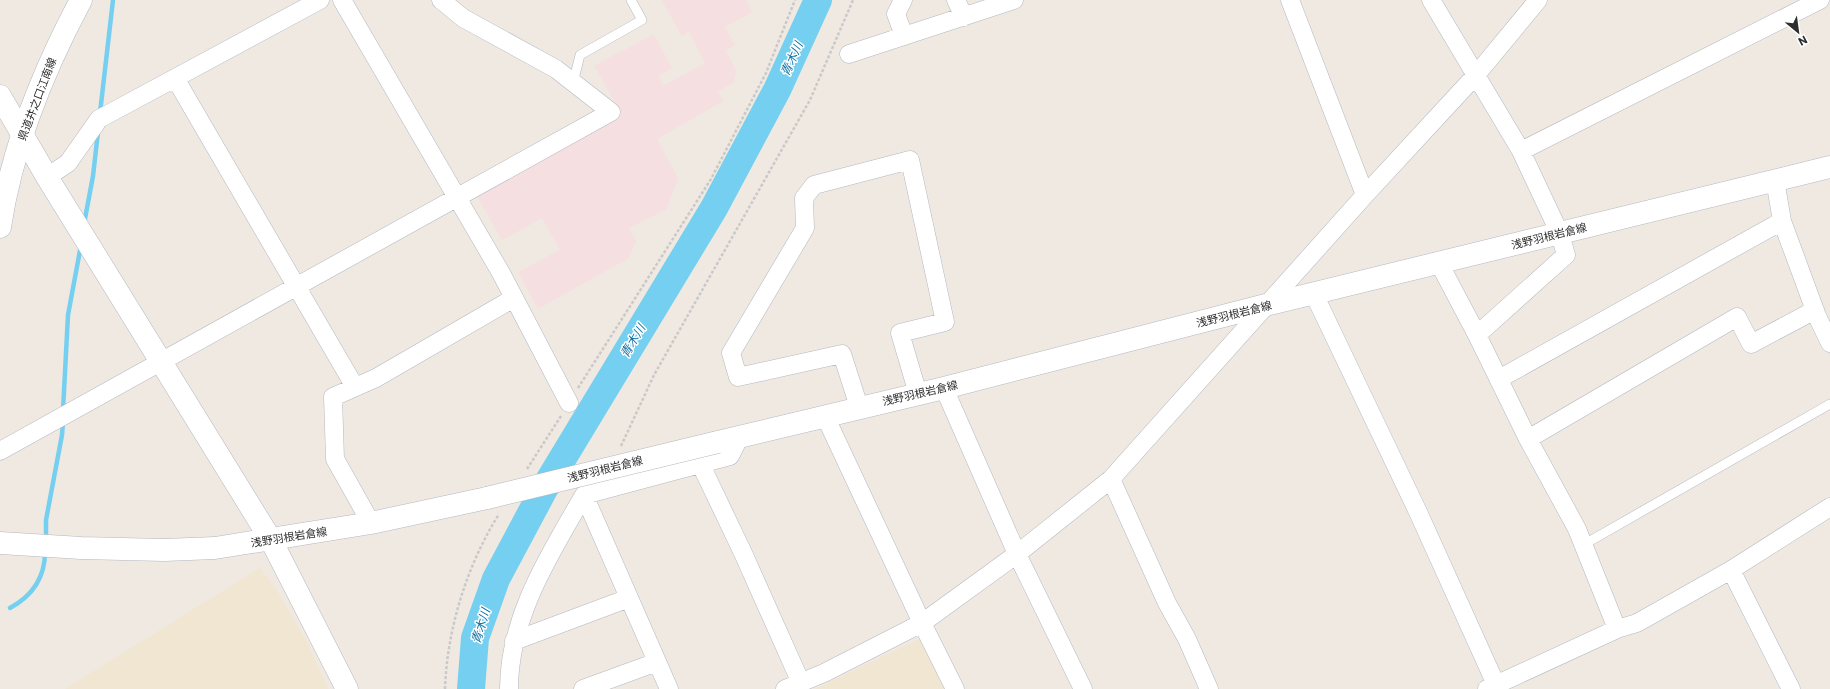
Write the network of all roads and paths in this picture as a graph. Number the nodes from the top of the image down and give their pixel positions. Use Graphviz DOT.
graph roads {
  1 [pos="81,0"];
  2 [pos="320,0"];
  3 [pos="342,0"];
  4 [pos="441,0"];
  5 [pos="631,0"];
  6 [pos="795,0"];
  7 [pos="853,0"];
  8 [pos="903,0"];
  9 [pos="956,0"];
  10 [pos="1014,0"];
  11 [pos="1290,0"];
  12 [pos="1431,0"];
  13 [pos="1538,0"];
  14 [pos="1820,0"];
  15 [pos="964,17"];
  16 [pos="904,36"];
  17 [pos="849,54"];
  18 [pos="1476,75"];
  19 [pos="175,78"];
  20 [pos="573,83"];
  21 [pos="0,96"];
  22 [pos="22,133"];
  23 [pos="1522,151"];
  24 [pos="1830,167"];
  25 [pos="47,177"];
  26 [pos="1776,180"];
  27 [pos="1365,195"];
  28 [pos="458,199"];
  29 [pos="1,215"];
  30 [pos="1782,220"];
  31 [pos="1560,234"];
  32 [pos="1439,263"];
  33 [pos="297,287"];
  34 [pos="1314,294"];
  35 [pos="514,298"];
  36 [pos="1266,305"];
  37 [pos="1815,310"];
  38 [pos="1477,335"];
  39 [pos="1830,343"];
  40 [pos="161,362"];
  41 [pos="1499,379"];
  42 [pos="355,387"];
  43 [pos="944,388"];
  44 [pos="918,394"];
  45 [pos="569,403"];
  46 [pos="1830,404"];
  47 [pos="859,408"];
  48 [pos="825,416"];
  49 [pos="740,436"];
  50 [pos="1528,439"];
  51 [pos="0,452"];
  52 [pos="700,463"];
  53 [pos="611,468"];
  54 [pos="526,471"];
  55 [pos="1111,478"];
  56 [pos="584,495"];
  57 [pos="494,504"];
  58 [pos="1830,507"];
  59 [pos="371,523"];
  60 [pos="271,540"];
  61 [pos="0,543"];
  62 [pos="1583,545"];
  63 [pos="1017,554"];
  64 [pos="1730,570"];
  65 [pos="629,598"];
  66 [pos="922,623"];
  67 [pos="1617,629"];
  68 [pos="514,641"];
  69 [pos="657,662"];
  70 [pos="793,686"];
  71 [pos="1494,688"];
  72 [pos="348,689"];
  73 [pos="445,689"];
  74 [pos="509,689"];
  75 [pos="583,689"];
  76 [pos="669,689"];
  77 [pos="955,689"];
  78 [pos="1083,689"];
  79 [pos="1209,689"];
  80 [pos="1792,689"];
  1 -- 22 [label="main road, 県道井之口江南線"];
  2 -- 19 [label="street"];
  3 -- 28 [label="street"];
  4 -- 20 [label="street"];
  5 -- 20 [label="lane"];
  6 -- 45 [label="path"];
  7 -- 53 [label="path"];
  8 -- 16 [label="street"];
  9 -- 15 [label="street"];
  10 -- 15 [label="street"];
  11 -- 27 [label="street"];
  12 -- 18 [label="street"];
  13 -- 18 [label="street"];
  14 -- 23 [label="street"];
  15 -- 16 [label="street"];
  16 -- 17 [label="street"];
  18 -- 23 [label="street"];
  18 -- 27 [label="street"];
  19 -- 25 [label="street"];
  19 -- 33 [label="street"];
  20 -- 28 [label="street"];
  21 -- 22 [label="main road"];
  22 -- 25 [label="main road"];
  22 -- 29 [label="main road, 県道井之口江南線"];
  23 -- 31 [label="street"];
  24 -- 26 [label="main road, 浅野羽根岩倉線"];
  25 -- 40 [label="main road"];
  26 -- 30 [label="street"];
  26 -- 31 [label="main road, 浅野羽根岩倉線"];
  27 -- 36 [label="street"];
  28 -- 33 [label="street"];
  28 -- 35 [label="street"];
  30 -- 37 [label="street"];
  30 -- 41 [label="street"];
  31 -- 32 [label="main road, 浅野羽根岩倉線"];
  31 -- 38 [label="street"];
  32 -- 34 [label="main road, 浅野羽根岩倉線"];
  32 -- 38 [label="street"];
  33 -- 40 [label="street"];
  33 -- 42 [label="street"];
  34 -- 36 [label="main road, 浅野羽根岩倉線"];
  34 -- 71 [label="street"];
  35 -- 42 [label="street"];
  35 -- 45 [label="street"];
  36 -- 43 [label="main road, 浅野羽根岩倉線"];
  36 -- 55 [label="street"];
  37 -- 39 [label="street"];
  37 -- 50 [label="street"];
  38 -- 41 [label="street"];
  40 -- 51 [label="street"];
  40 -- 60 [label="main road"];
  41 -- 50 [label="street"];
  42 -- 59 [label="street"];
  43 -- 44 [label="main road, 浅野羽根岩倉線"];
  43 -- 63 [label="street"];
  44 -- 47 [label="main road, 浅野羽根岩倉線"];
  44 -- 47 [label="street"];
  45 -- 54 [label="path"];
  46 -- 62 [label="lane"];
  47 -- 48 [label="main road, 浅野羽根岩倉線"];
  48 -- 49 [label="main road, 浅野羽根岩倉線"];
  48 -- 66 [label="street"];
  49 -- 52 [label="street"];
  49 -- 53 [label="main road, 浅野羽根岩倉線, bridge"];
  50 -- 62 [label="street"];
  52 -- 56 [label="street"];
  52 -- 70 [label="street"];
  53 -- 57 [label="main road, 浅野羽根岩倉線, bridge"];
  55 -- 63 [label="street"];
  55 -- 79 [label="street"];
  56 -- 65 [label="street"];
  56 -- 68 [label="street"];
  57 -- 59 [label="main road, 浅野羽根岩倉線"];
  57 -- 73 [label="path"];
  58 -- 64 [label="street"];
  59 -- 60 [label="main road, 浅野羽根岩倉線"];
  60 -- 61 [label="main road, 浅野羽根岩倉線"];
  60 -- 72 [label="main road"];
  62 -- 67 [label="street"];
  63 -- 66 [label="street"];
  63 -- 78 [label="street"];
  64 -- 67 [label="street"];
  64 -- 80 [label="street"];
  65 -- 68 [label="street"];
  65 -- 69 [label="street"];
  66 -- 70 [label="street"];
  66 -- 77 [label="street"];
  67 -- 71 [label="street"];
  68 -- 74 [label="street"];
  69 -- 75 [label="street"];
  69 -- 76 [label="street"];
}
